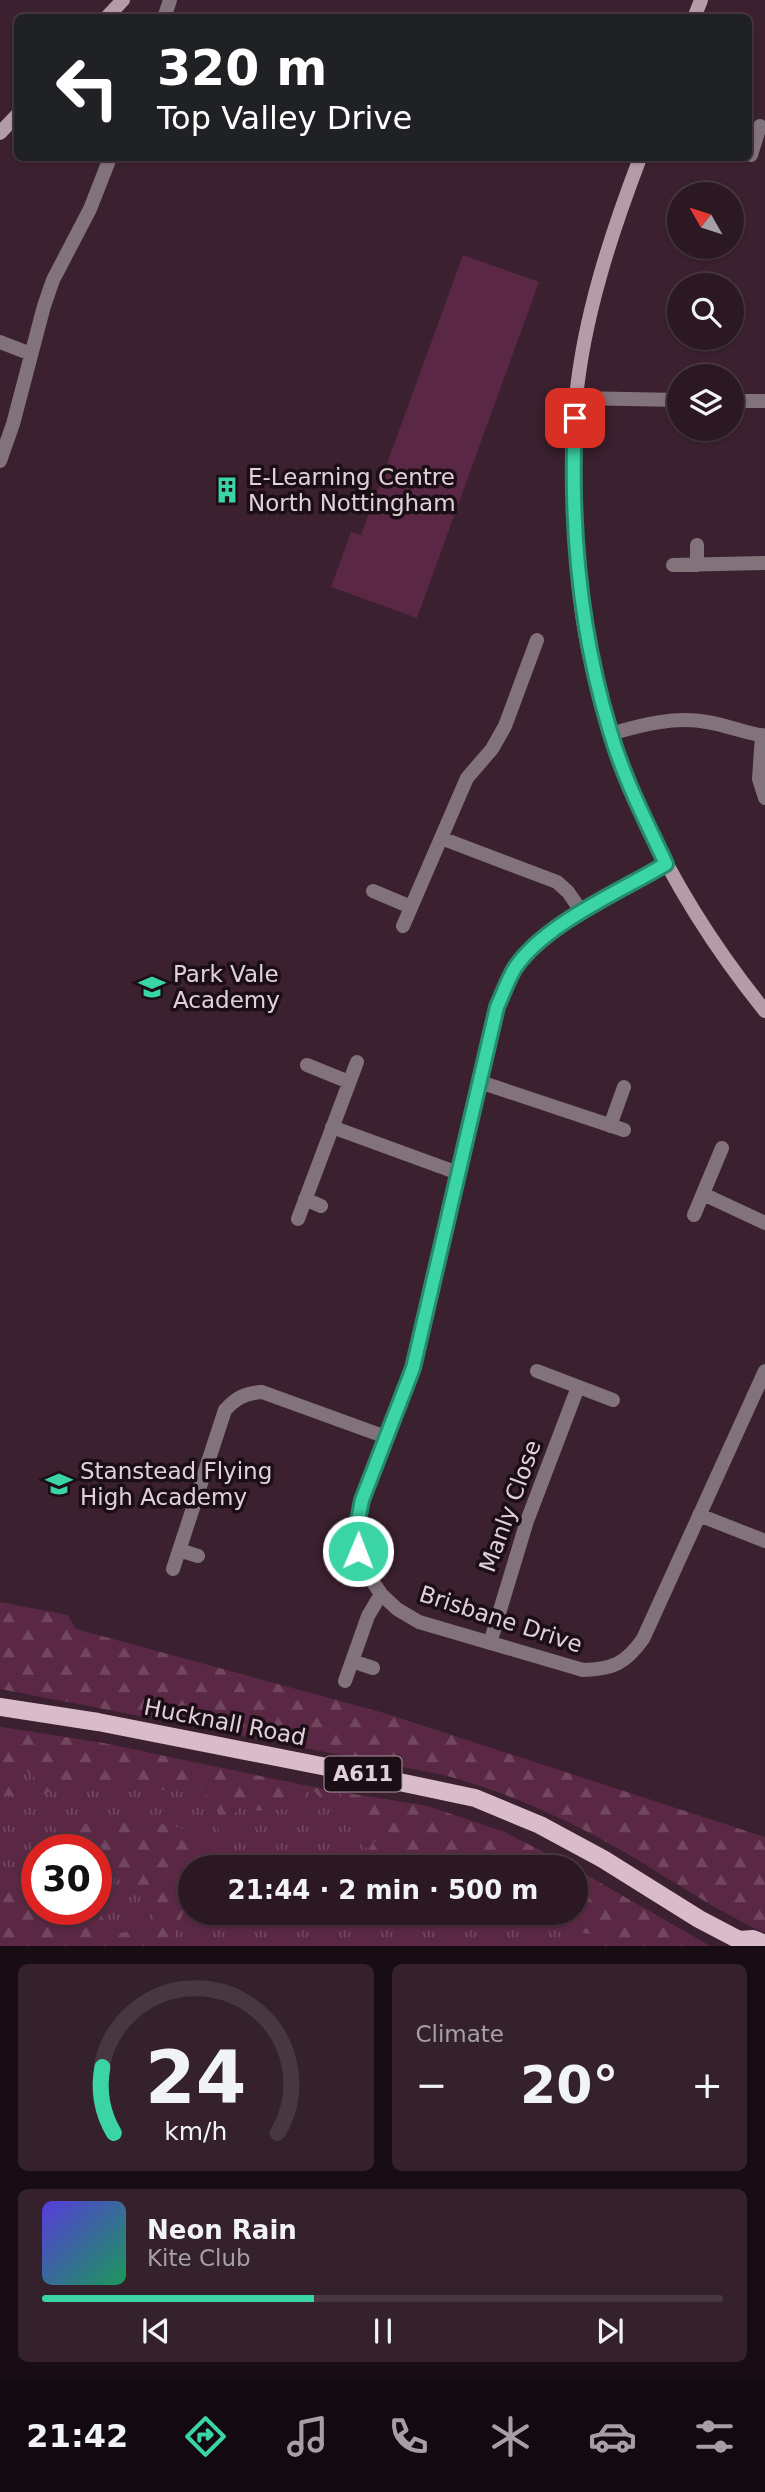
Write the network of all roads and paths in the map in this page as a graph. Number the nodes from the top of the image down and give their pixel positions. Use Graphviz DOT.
graph roads {
  1 [pos="122,0"];
  2 [pos="110,14"];
  3 [pos="14,118"];
  4 [pos="758,125"];
  5 [pos="0,133"];
  6 [pos="752,151"];
  7 [pos="109,161"];
  8 [pos="639,161"];
  9 [pos="0,342"];
  10 [pos="31,354"];
  11 [pos="576,398"];
  12 [pos="667,400"];
  13 [pos="744,401"];
  14 [pos="765,401"];
  15 [pos="0,461"];
  16 [pos="697,545"];
  17 [pos="765,563"];
  18 [pos="673,565"];
  19 [pos="697,565"];
  20 [pos="537,640"];
  21 [pos="610,734"];
  22 [pos="764,736"];
  23 [pos="765,798"];
  24 [pos="441,838"];
  25 [pos="666,864"];
  26 [pos="373,891"];
  27 [pos="411,907"];
  28 [pos="582,912"];
  29 [pos="402,926"];
  30 [pos="765,1011"];
  31 [pos="357,1062"];
  32 [pos="307,1065"];
  33 [pos="349,1082"];
  34 [pos="480,1082"];
  35 [pos="624,1087"];
  36 [pos="332,1128"];
  37 [pos="722,1148"];
  38 [pos="458,1173"];
  39 [pos="703,1194"];
  40 [pos="305,1199"];
  41 [pos="321,1206"];
  42 [pos="694,1215"];
  43 [pos="298,1219"];
  44 [pos="765,1223"];
  45 [pos="537,1371"];
  46 [pos="765,1371"];
  47 [pos="578,1387"];
  48 [pos="613,1400"];
  49 [pos="386,1437"];
  50 [pos="699,1515"];
  51 [pos="765,1541"];
  52 [pos="179,1550"];
  53 [pos="198,1556"];
  54 [pos="173,1569"];
  55 [pos="381,1594"];
  56 [pos="489,1643"];
  57 [pos="352,1661"];
  58 [pos="373,1668"];
  59 [pos="345,1681"];
  60 [pos="0,1707"];
  61 [pos="742,1943"];
  62 [pos="765,1944"];
  1 -- 2 [label="street"];
  3 -- 5 [label="street"];
  4 -- 6 [label="street"];
  7 -- 10 [label="street"];
  8 -- 11 [label="street"];
  9 -- 10 [label="street"];
  10 -- 15 [label="street"];
  11 -- 12 [label="street"];
  11 -- 21 [label="street"];
  13 -- 14 [label="street"];
  16 -- 19 [label="street"];
  17 -- 19 [label="street"];
  18 -- 19 [label="street"];
  20 -- 24 [label="street"];
  21 -- 22 [label="street"];
  21 -- 25 [label="street"];
  22 -- 23 [label="street"];
  24 -- 27 [label="street"];
  24 -- 28 [label="street"];
  25 -- 28 [label="street, Brisbane Drive"];
  25 -- 30 [label="street"];
  26 -- 27 [label="street"];
  27 -- 29 [label="street"];
  28 -- 34 [label="street, Brisbane Drive"];
  31 -- 33 [label="street"];
  32 -- 33 [label="street"];
  33 -- 36 [label="street"];
  34 -- 35 [label="street"];
  34 -- 38 [label="street, Brisbane Drive"];
  36 -- 38 [label="street"];
  36 -- 40 [label="street"];
  37 -- 39 [label="street"];
  38 -- 49 [label="street, Brisbane Drive"];
  39 -- 42 [label="street"];
  39 -- 44 [label="street"];
  40 -- 41 [label="street"];
  40 -- 43 [label="street"];
  45 -- 47 [label="street"];
  46 -- 50 [label="street, Brisbane Drive"];
  47 -- 48 [label="street"];
  47 -- 56 [label="street, Manly Close"];
  49 -- 52 [label="street"];
  49 -- 55 [label="street, Brisbane Drive"];
  50 -- 51 [label="street"];
  50 -- 56 [label="street, Brisbane Drive"];
  52 -- 53 [label="street"];
  52 -- 54 [label="street"];
  55 -- 56 [label="street, Brisbane Drive"];
  55 -- 57 [label="street"];
  57 -- 58 [label="street"];
  57 -- 59 [label="street"];
  60 -- 61 [label="main road, Hucknall Road / A611"];
  61 -- 62 [label="main road, Hucknall Road / A611"];
}
